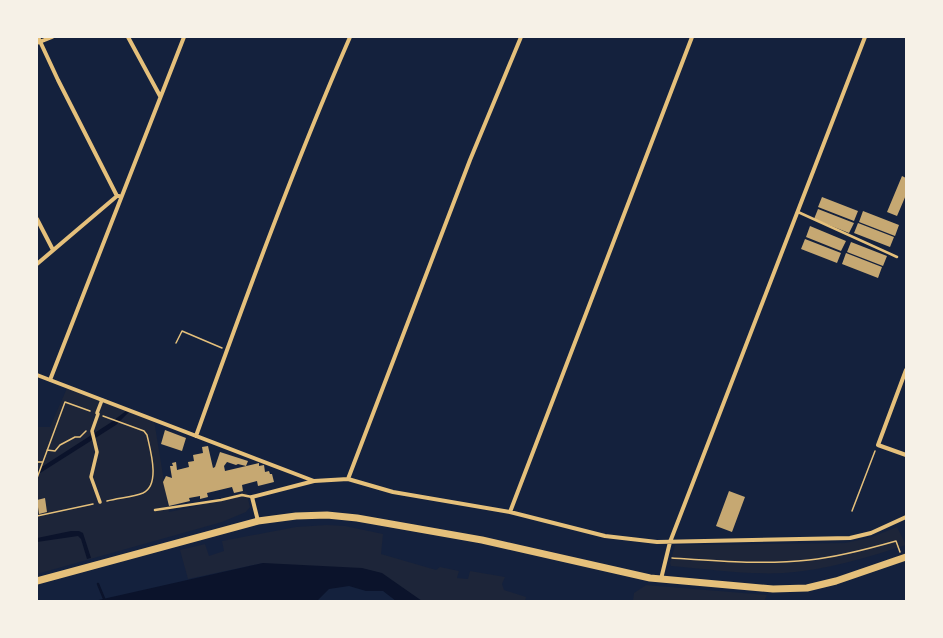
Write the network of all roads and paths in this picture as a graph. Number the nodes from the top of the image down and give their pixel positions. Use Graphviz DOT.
graph roads {
  1 [pos="52,37"];
  2 [pos="128,37"];
  3 [pos="184,37"];
  4 [pos="350,37"];
  5 [pos="521,37"];
  6 [pos="692,37"];
  7 [pos="864,37"];
  8 [pos="39,40"];
  9 [pos="160,96"];
  10 [pos="120,196"];
  11 [pos="797,212"];
  12 [pos="37,219"];
  13 [pos="53,250"];
  14 [pos="897,257"];
  15 [pos="37,264"];
  16 [pos="176,343"];
  17 [pos="227,350"];
  18 [pos="906,370"];
  19 [pos="37,375"];
  20 [pos="50,380"];
  21 [pos="102,400"];
  22 [pos="98,414"];
  23 [pos="90,430"];
  24 [pos="196,436"];
  25 [pos="878,445"];
  26 [pos="47,450"];
  27 [pos="906,455"];
  28 [pos="37,462"];
  29 [pos="43,462"];
  30 [pos="37,477"];
  31 [pos="348,479"];
  32 [pos="314,481"];
  33 [pos="252,497"];
  34 [pos="100,502"];
  35 [pos="155,510"];
  36 [pos="852,511"];
  37 [pos="510,512"];
  38 [pos="37,516"];
  39 [pos="906,517"];
  40 [pos="258,521"];
  41 [pos="670,542"];
  42 [pos="666,558"];
  43 [pos="905,558"];
  44 [pos="661,579"];
  45 [pos="37,581"];
  1 -- 8 [label="street"];
  2 -- 9 [label="street"];
  3 -- 9 [label="street"];
  4 -- 17 [label="street"];
  5 -- 31 [label="street"];
  6 -- 37 [label="street"];
  7 -- 11 [label="street"];
  8 -- 10 [label="street"];
  9 -- 10 [label="street"];
  10 -- 13 [label="street"];
  10 -- 20 [label="street"];
  11 -- 14 [label="lane"];
  11 -- 41 [label="street"];
  12 -- 13 [label="street"];
  13 -- 15 [label="street"];
  16 -- 17 [label="path"];
  17 -- 24 [label="street"];
  18 -- 25 [label="street"];
  19 -- 20 [label="street"];
  20 -- 21 [label="street"];
  21 -- 22 [label="street"];
  21 -- 24 [label="street"];
  22 -- 23 [label="street"];
  22 -- 26 [label="path"];
  22 -- 34 [label="path"];
  23 -- 26 [label="path"];
  23 -- 34 [label="street"];
  24 -- 32 [label="street"];
  25 -- 27 [label="street"];
  25 -- 36 [label="path"];
  26 -- 29 [label="path"];
  28 -- 29 [label="path"];
  29 -- 30 [label="path"];
  31 -- 32 [label="street"];
  31 -- 37 [label="street"];
  32 -- 33 [label="street"];
  33 -- 35 [label="lane"];
  33 -- 40 [label="street"];
  34 -- 38 [label="path"];
  37 -- 41 [label="street"];
  39 -- 41 [label="street"];
  40 -- 44 [label="main road"];
  40 -- 45 [label="main road"];
  41 -- 42 [label="street"];
  42 -- 43 [label="path"];
  42 -- 44 [label="street"];
  43 -- 44 [label="main road"];
}
